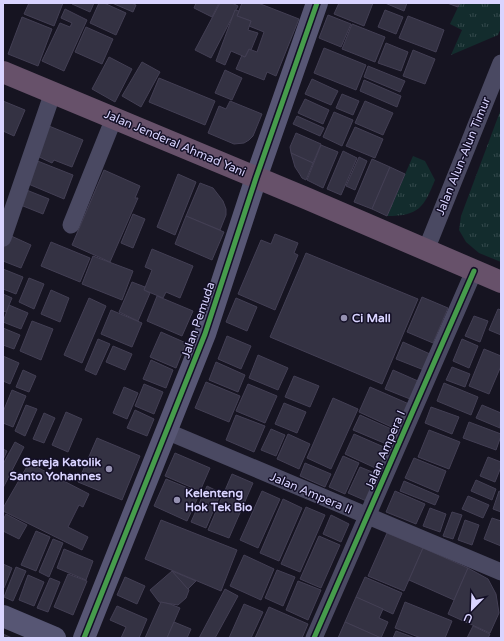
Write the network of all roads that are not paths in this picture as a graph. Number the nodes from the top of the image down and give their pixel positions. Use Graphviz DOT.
graph roads {
  1 [pos="317,3"];
  2 [pos="501,63"];
  3 [pos="3,72"];
  4 [pos="53,92"];
  5 [pos="114,118"];
  6 [pos="256,178"];
  7 [pos="71,225"];
  8 [pos="3,238"];
  9 [pos="426,250"];
  10 [pos="474,271"];
  11 [pos="501,282"];
  12 [pos="166,431"];
  13 [pos="367,516"];
  14 [pos="501,572"];
  15 [pos="3,616"];
  16 [pos="47,636"];
  17 [pos="84,638"];
  18 [pos="314,638"];
  1 -- 6 [label="street, Jalan Pemuda"];
  2 -- 9 [label="street, Jalan Alun-Alun Timur"];
  3 -- 4 [label="highway, Jalan Jenderal Ahmad Yani"];
  4 -- 5 [label="highway, Jalan Jenderal Ahmad Yani"];
  4 -- 8 [label="street"];
  5 -- 6 [label="highway, Jalan Jenderal Ahmad Yani"];
  5 -- 7 [label="street"];
  6 -- 9 [label="highway, Jalan Jenderal Ahmad Yani"];
  6 -- 12 [label="street, Jalan Pemuda"];
  9 -- 10 [label="highway, Jalan Jenderal Ahmad Yani"];
  10 -- 11 [label="highway, Jalan Jenderal Ahmad Yani"];
  10 -- 13 [label="street, Jalan Ampera I"];
  12 -- 13 [label="street, Jalan Ampera II"];
  12 -- 17 [label="street, Jalan Pemuda"];
  13 -- 14 [label="street, Jalan Ampera II"];
  13 -- 18 [label="street, Jalan Ampera I"];
  15 -- 16 [label="street"];
}
